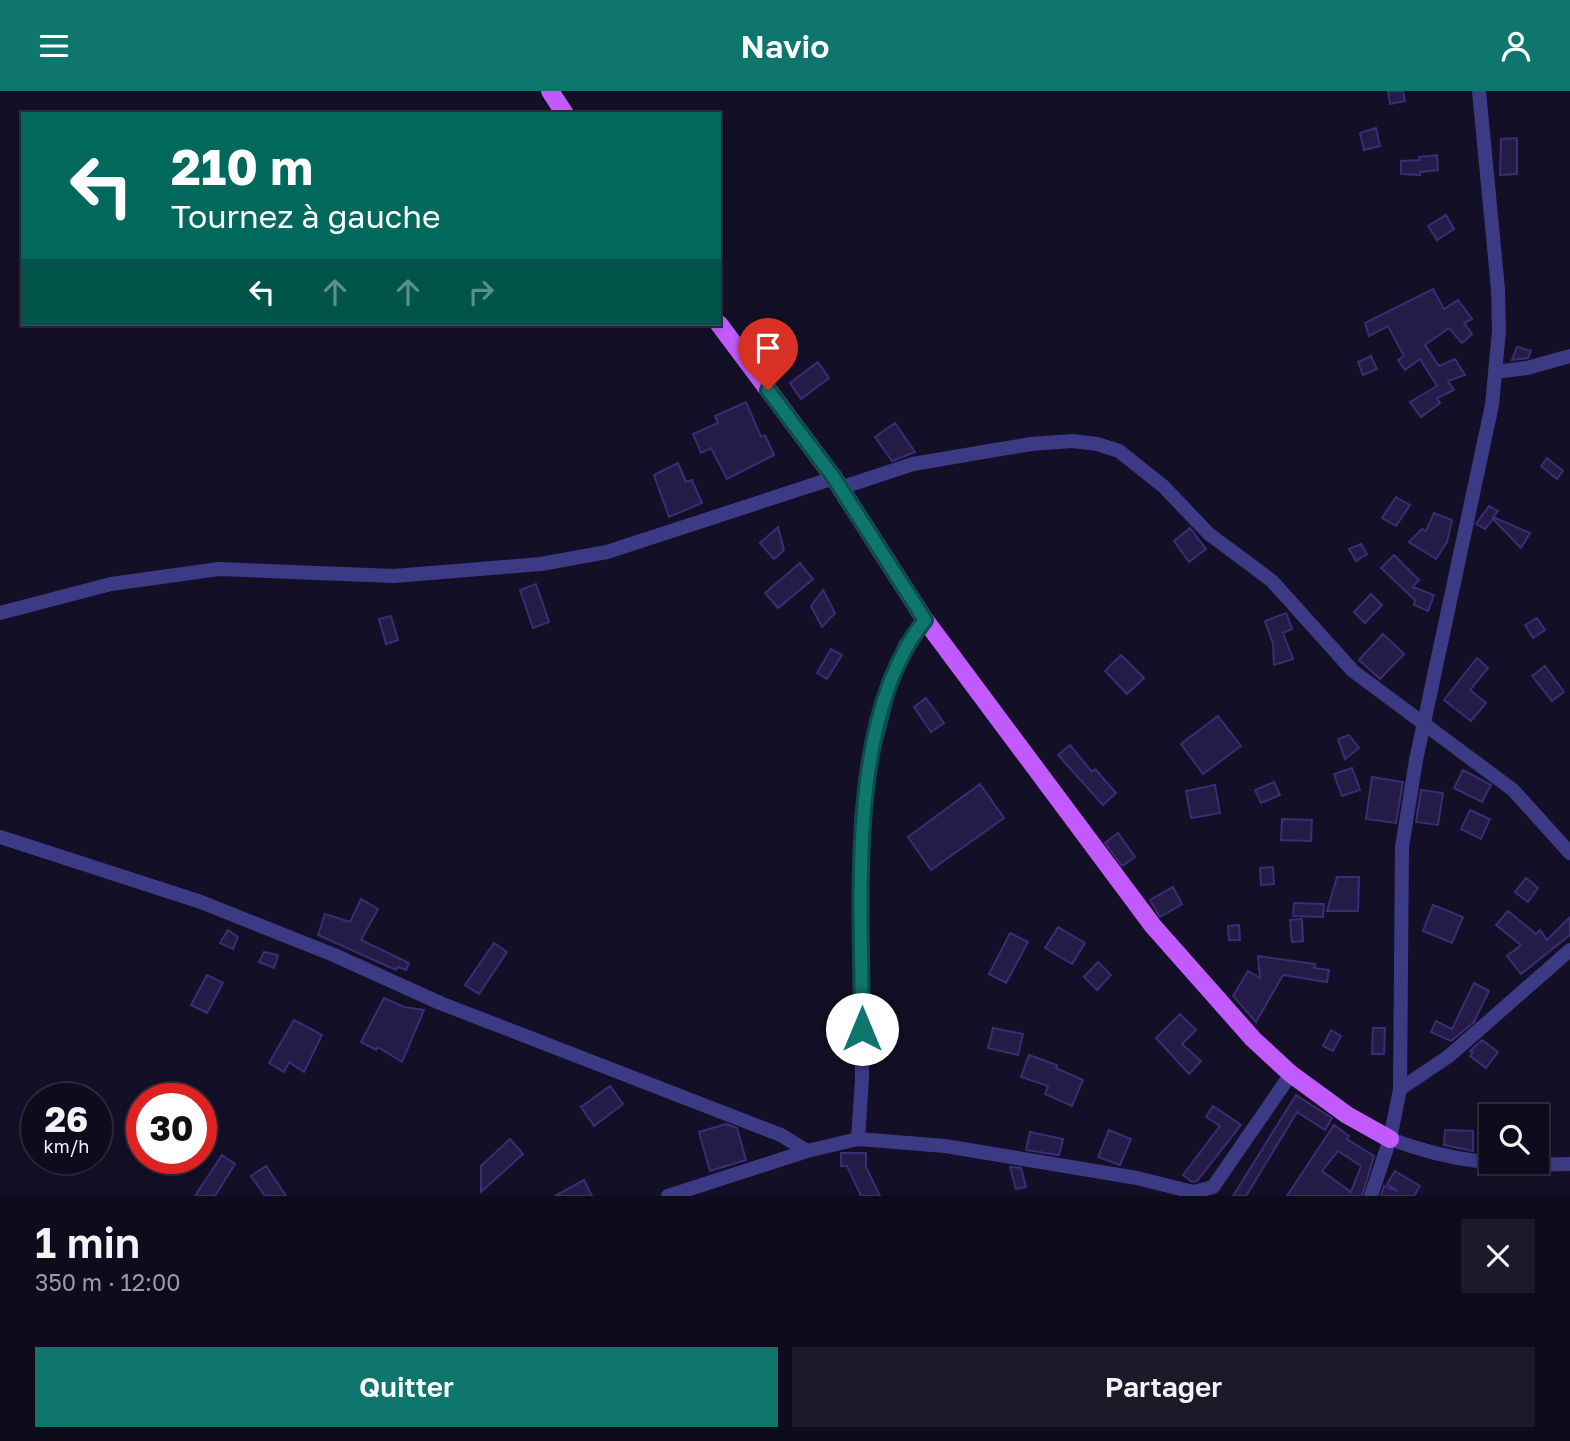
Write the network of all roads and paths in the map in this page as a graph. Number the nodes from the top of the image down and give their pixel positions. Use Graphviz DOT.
graph roads {
  1 [pos="550,91"];
  2 [pos="1479,91"];
  3 [pos="564,112"];
  4 [pos="720,326"];
  5 [pos="1570,356"];
  6 [pos="1495,373"];
  7 [pos="837,483"];
  8 [pos="0,613"];
  9 [pos="925,620"];
  10 [pos="1422,721"];
  11 [pos="0,837"];
  12 [pos="1570,853"];
  13 [pos="1570,950"];
  14 [pos="1291,1074"];
  15 [pos="1400,1089"];
  16 [pos="858,1139"];
  17 [pos="1390,1139"];
  18 [pos="807,1151"];
  19 [pos="1570,1164"];
  20 [pos="1200,1194"];
  21 [pos="668,1196"];
  22 [pos="1371,1196"];
  1 -- 3 [label="main road"];
  2 -- 6 [label="street"];
  4 -- 7 [label="main road"];
  5 -- 6 [label="street"];
  6 -- 10 [label="street"];
  7 -- 8 [label="street"];
  7 -- 9 [label="main road"];
  7 -- 10 [label="street"];
  9 -- 14 [label="main road"];
  9 -- 16 [label="street"];
  10 -- 12 [label="street"];
  10 -- 15 [label="street"];
  11 -- 18 [label="street"];
  13 -- 15 [label="street"];
  14 -- 17 [label="main road"];
  14 -- 20 [label="street"];
  15 -- 17 [label="street"];
  16 -- 18 [label="street"];
  16 -- 20 [label="street"];
  17 -- 19 [label="street"];
  17 -- 22 [label="street"];
  18 -- 21 [label="street"];
}
